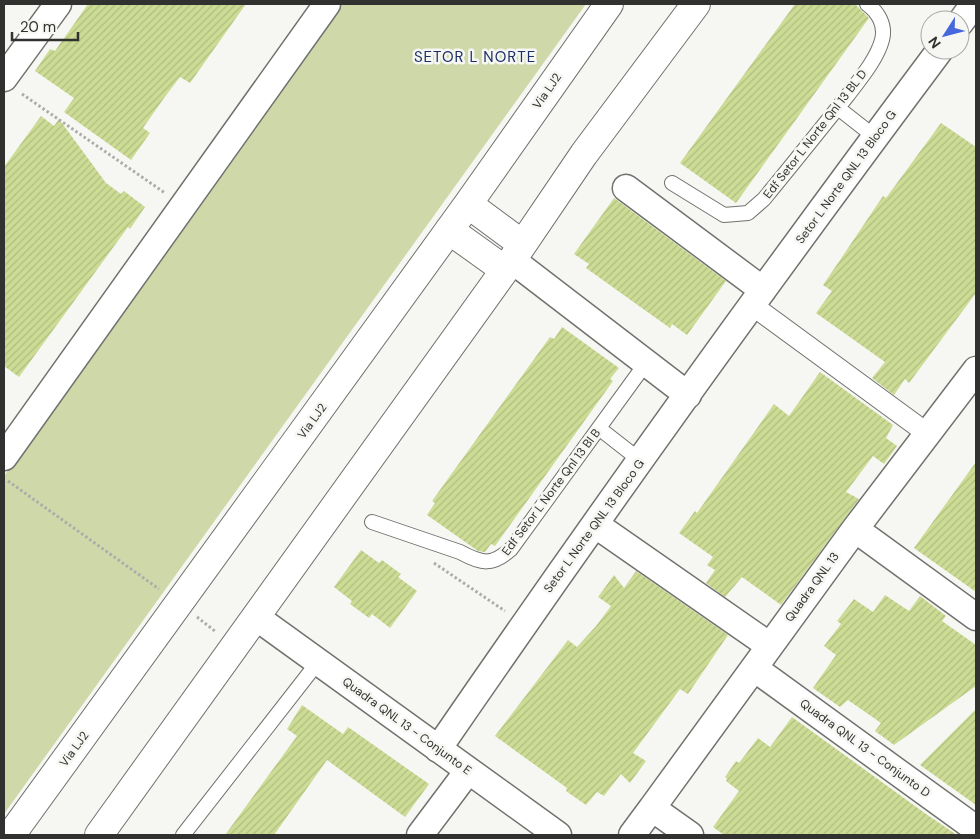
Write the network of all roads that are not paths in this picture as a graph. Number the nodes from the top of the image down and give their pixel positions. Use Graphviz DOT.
graph roads {
  1 [pos="58,4"];
  2 [pos="325,4"];
  3 [pos="609,4"];
  4 [pos="696,4"];
  5 [pos="867,4"];
  6 [pos="933,60"];
  7 [pos="12,86"];
  8 [pos="838,108"];
  9 [pos="875,137"];
  10 [pos="672,183"];
  11 [pos="626,188"];
  12 [pos="468,204"];
  13 [pos="449,230"];
  14 [pos="513,258"];
  15 [pos="757,297"];
  16 [pos="646,363"];
  17 [pos="976,370"];
  18 [pos="688,395"];
  19 [pos="968,398"];
  20 [pos="600,429"];
  21 [pos="928,434"];
  22 [pos="641,461"];
  23 [pos="6,469"];
  24 [pos="372,522"];
  25 [pos="596,525"];
  26 [pos="855,529"];
  27 [pos="256,617"];
  28 [pos="976,617"];
  29 [pos="770,646"];
  30 [pos="318,662"];
  31 [pos="754,668"];
  32 [pos="438,749"];
  33 [pos="468,770"];
  34 [pos="652,808"];
  35 [pos="976,829"];
  36 [pos="11,835"];
  37 [pos="99,835"];
  38 [pos="183,835"];
  39 [pos="420,835"];
  40 [pos="558,835"];
  41 [pos="632,835"];
  42 [pos="690,835"];
  1 -- 7 [label="street"];
  2 -- 23 [label="street"];
  3 -- 12 [label="main road, Via LJ2"];
  4 -- 14 [label="main road"];
  5 -- 8 [label="lane, Edf Setor L Norte Qnl 13 BL D"];
  6 -- 9 [label="street, Setor L Norte QNL 13 Bloco G"];
  8 -- 9 [label="lane"];
  8 -- 10 [label="lane, Edf Setor L Norte Qnl 13 BL D"];
  9 -- 15 [label="street, Setor L Norte QNL 13 Bloco G"];
  11 -- 15 [label="street"];
  12 -- 13 [label="main road, Via LJ2"];
  12 -- 14 [label="main road"];
  13 -- 14 [label="main road"];
  13 -- 36 [label="main road, Via LJ2"];
  14 -- 16 [label="street"];
  14 -- 27 [label="main road"];
  15 -- 18 [label="street, Setor L Norte QNL 13 Bloco G"];
  15 -- 21 [label="street"];
  16 -- 18 [label="street"];
  16 -- 20 [label="lane, Edf Setor L Norte Qnl 13 Bl B"];
  17 -- 19 [label="street, Quadra QNL 13"];
  18 -- 22 [label="street, Setor L Norte QNL 13 Bloco G"];
  19 -- 21 [label="street, Quadra QNL 13"];
  20 -- 22 [label="lane"];
  20 -- 24 [label="lane, Edf Setor L Norte Qnl 13 Bl B"];
  21 -- 26 [label="street, Quadra QNL 13"];
  22 -- 25 [label="street, Setor L Norte QNL 13 Bloco G"];
  25 -- 29 [label="street"];
  25 -- 32 [label="street, Setor L Norte QNL 13 Bloco G"];
  26 -- 28 [label="street"];
  26 -- 29 [label="street, Quadra QNL 13"];
  27 -- 30 [label="street, Quadra QNL 13 - Conjunto E"];
  27 -- 37 [label="main road"];
  29 -- 31 [label="street, Quadra QNL 13"];
  30 -- 32 [label="street, Quadra QNL 13 - Conjunto E"];
  30 -- 38 [label="lane"];
  31 -- 34 [label="street, Quadra QNL 13"];
  31 -- 35 [label="street, Quadra QNL 13 - Conjunto D"];
  32 -- 33 [label="street, Quadra QNL 13 - Conjunto E"];
  33 -- 39 [label="street"];
  33 -- 40 [label="street, Quadra QNL 13 - Conjunto E"];
  34 -- 41 [label="street"];
  34 -- 42 [label="street"];
}
